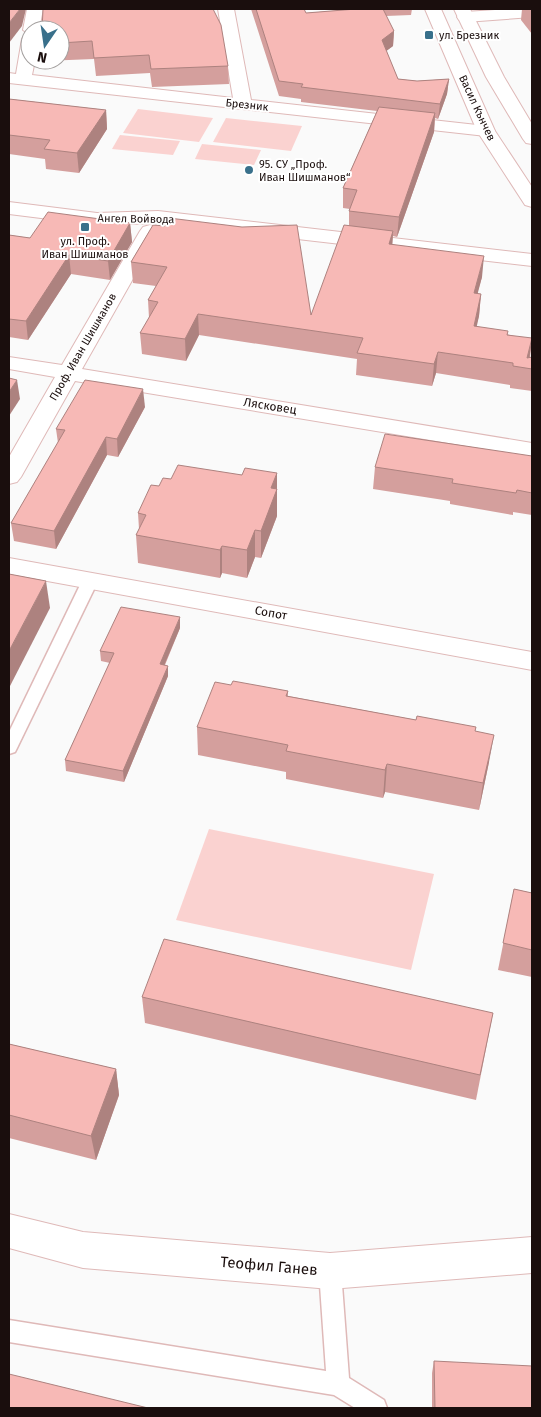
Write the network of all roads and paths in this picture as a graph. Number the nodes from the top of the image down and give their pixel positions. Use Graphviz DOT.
graph roads {
  1 [pos="226,9"];
  2 [pos="433,9"];
  3 [pos="532,12"];
  4 [pos="463,13"];
  5 [pos="16,79"];
  6 [pos="243,104"];
  7 [pos="486,131"];
  8 [pos="532,139"];
  9 [pos="532,201"];
  10 [pos="9,208"];
  11 [pos="158,217"];
  12 [pos="532,260"];
  13 [pos="9,362"];
  14 [pos="68,372"];
  15 [pos="532,450"];
  16 [pos="12,466"];
  17 [pos="9,566"];
  18 [pos="90,581"];
  19 [pos="532,661"];
  20 [pos="9,748"];
  21 [pos="9,1231"];
  22 [pos="532,1256"];
  23 [pos="330,1271"];
  24 [pos="9,1331"];
  25 [pos="338,1384"];
  26 [pos="376,1408"];
  1 -- 6 [label="street"];
  2 -- 7 [label="street, Васил Кънчев"];
  3 -- 4 [label="street"];
  4 -- 8 [label="street"];
  5 -- 6 [label="street, Брезник"];
  6 -- 7 [label="street, Брезник"];
  7 -- 9 [label="street, Васил Кънчев"];
  10 -- 11 [label="street, Ангел Войвода"];
  11 -- 12 [label="street, Ангел Войвода"];
  11 -- 14 [label="street, Проф. Иван Шишманов"];
  13 -- 14 [label="street, Лясковец"];
  14 -- 15 [label="street, Лясковец"];
  14 -- 16 [label="street, Проф. Иван Шишманов"];
  17 -- 18 [label="street, Сопот"];
  18 -- 19 [label="street, Сопот"];
  18 -- 20 [label="lane"];
  21 -- 23 [label="street, Теофил Ганев"];
  22 -- 23 [label="street, Теофил Ганев"];
  23 -- 25 [label="lane"];
  24 -- 25 [label="lane"];
  25 -- 26 [label="lane"];
}
